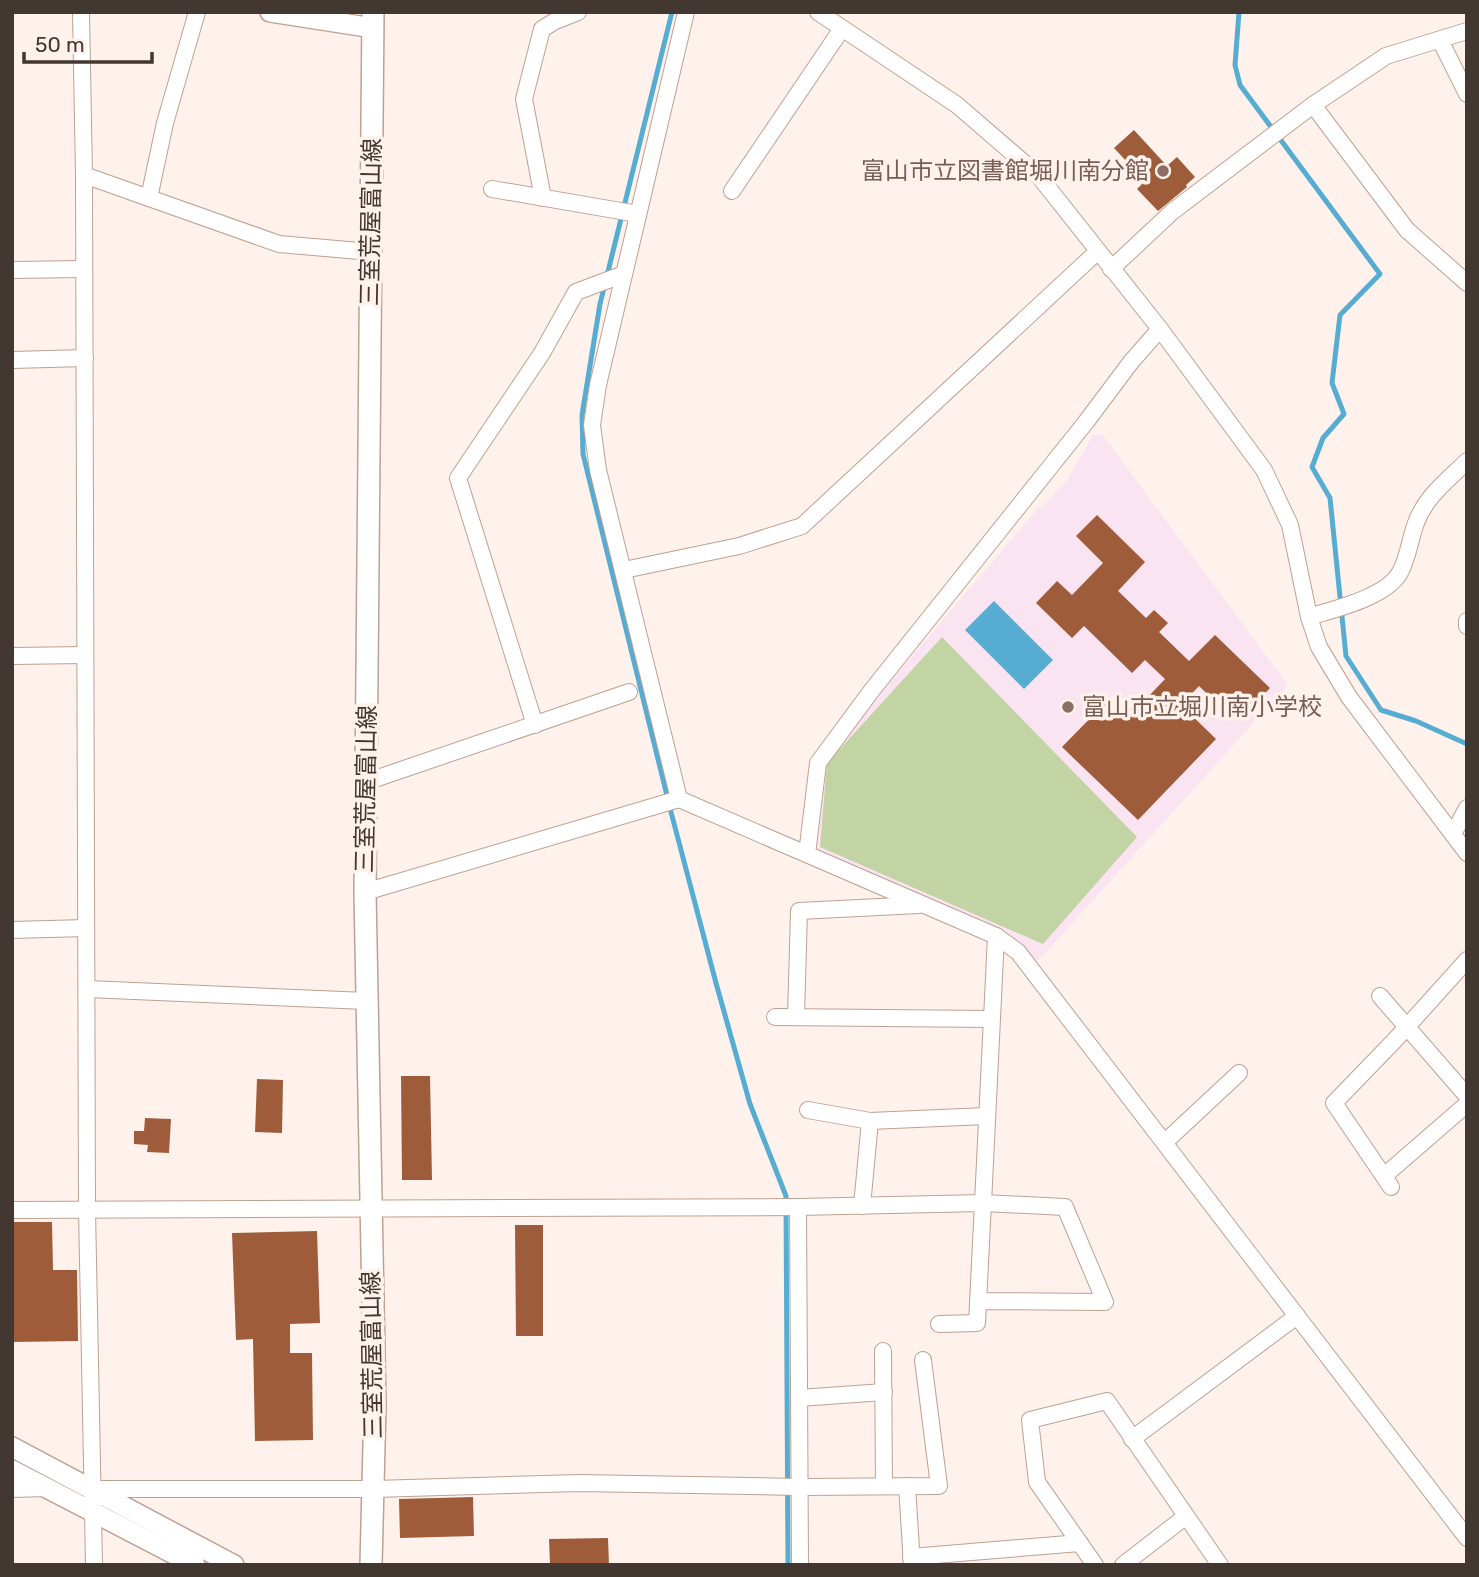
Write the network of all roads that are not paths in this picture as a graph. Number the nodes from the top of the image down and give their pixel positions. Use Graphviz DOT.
graph roads {
  1 [pos="81,12"];
  2 [pos="197,12"];
  3 [pos="270,12"];
  4 [pos="578,12"];
  5 [pos="686,12"];
  6 [pos="830,19"];
  7 [pos="373,20"];
  8 [pos="1467,31"];
  9 [pos="1440,40"];
  10 [pos="1467,94"];
  11 [pos="1314,105"];
  12 [pos="84,175"];
  13 [pos="492,189"];
  14 [pos="732,191"];
  15 [pos="149,198"];
  16 [pos="543,198"];
  17 [pos="638,214"];
  18 [pos="371,252"];
  19 [pos="1097,252"];
  20 [pos="84,269"];
  21 [pos="1111,269"];
  22 [pos="12,270"];
  23 [pos="624,274"];
  24 [pos="1467,283"];
  25 [pos="1160,329"];
  26 [pos="85,358"];
  27 [pos="12,360"];
  28 [pos="1467,461"];
  29 [pos="624,570"];
  30 [pos="1308,618"];
  31 [pos="85,655"];
  32 [pos="12,656"];
  33 [pos="629,692"];
  34 [pos="535,725"];
  35 [pos="366,782"];
  36 [pos="679,799"];
  37 [pos="1467,808"];
  38 [pos="1453,834"];
  39 [pos="1467,853"];
  40 [pos="807,854"];
  41 [pos="365,892"];
  42 [pos="925,905"];
  43 [pos="86,928"];
  44 [pos="12,930"];
  45 [pos="996,936"];
  46 [pos="1467,960"];
  47 [pos="88,989"];
  48 [pos="1380,996"];
  49 [pos="366,1001"];
  50 [pos="775,1017"];
  51 [pos="796,1017"];
  52 [pos="991,1019"];
  53 [pos="1406,1028"];
  54 [pos="1239,1073"];
  55 [pos="1467,1096"];
  56 [pos="1467,1104"];
  57 [pos="808,1110"];
  58 [pos="986,1116"];
  59 [pos="870,1121"];
  60 [pos="1165,1142"];
  61 [pos="983,1203"];
  62 [pos="862,1206"];
  63 [pos="798,1208"];
  64 [pos="369,1209"];
  65 [pos="12,1210"];
  66 [pos="88,1210"];
  67 [pos="978,1301"];
  68 [pos="1297,1316"];
  69 [pos="939,1324"];
  70 [pos="883,1350"];
  71 [pos="923,1360"];
  72 [pos="884,1392"];
  73 [pos="799,1398"];
  74 [pos="1132,1439"];
  75 [pos="12,1447"];
  76 [pos="12,1470"];
  77 [pos="884,1486"];
  78 [pos="907,1486"];
  79 [pos="800,1487"];
  80 [pos="48,1488"];
  81 [pos="12,1489"];
  82 [pos="93,1489"];
  83 [pos="374,1489"];
  84 [pos="93,1510"];
  85 [pos="1185,1517"];
  86 [pos="1467,1538"];
  87 [pos="1080,1543"];
  88 [pos="911,1561"];
  89 [pos="94,1565"];
  90 [pos="195,1565"];
  91 [pos="234,1565"];
  92 [pos="370,1565"];
  93 [pos="800,1565"];
  94 [pos="1095,1565"];
  95 [pos="1123,1565"];
  96 [pos="1220,1565"];
  1 -- 12 [label="street"];
  2 -- 15 [label="street"];
  3 -- 7 [label="street"];
  4 -- 16 [label="street"];
  5 -- 17 [label="street"];
  6 -- 14 [label="street"];
  6 -- 19 [label="street"];
  7 -- 18 [label="main road, 三室荒屋富山線"];
  8 -- 9 [label="street"];
  9 -- 10 [label="street"];
  9 -- 11 [label="street"];
  11 -- 21 [label="street"];
  11 -- 24 [label="street"];
  12 -- 15 [label="street"];
  12 -- 20 [label="street"];
  13 -- 16 [label="street"];
  15 -- 18 [label="street"];
  16 -- 17 [label="street"];
  17 -- 23 [label="street"];
  18 -- 35 [label="main road, 三室荒屋富山線"];
  19 -- 21 [label="street"];
  19 -- 29 [label="street"];
  20 -- 22 [label="street"];
  20 -- 26 [label="street"];
  21 -- 25 [label="street"];
  23 -- 29 [label="street"];
  23 -- 34 [label="street"];
  25 -- 30 [label="street"];
  25 -- 40 [label="street"];
  26 -- 27 [label="street"];
  26 -- 31 [label="street"];
  28 -- 30 [label="street"];
  29 -- 36 [label="street"];
  30 -- 38 [label="street"];
  31 -- 32 [label="street"];
  31 -- 43 [label="street"];
  33 -- 34 [label="street"];
  34 -- 35 [label="street"];
  35 -- 41 [label="main road, 三室荒屋富山線"];
  36 -- 40 [label="street"];
  36 -- 41 [label="street"];
  37 -- 38 [label="street"];
  38 -- 39 [label="street"];
  40 -- 42 [label="street"];
  41 -- 49 [label="main road, 三室荒屋富山線"];
  42 -- 45 [label="street"];
  42 -- 51 [label="street"];
  43 -- 44 [label="street"];
  43 -- 47 [label="street"];
  45 -- 52 [label="street"];
  45 -- 60 [label="street"];
  46 -- 53 [label="street"];
  47 -- 49 [label="street"];
  47 -- 66 [label="street"];
  48 -- 53 [label="street"];
  49 -- 64 [label="main road, 三室荒屋富山線"];
  50 -- 51 [label="street"];
  51 -- 52 [label="street"];
  52 -- 58 [label="street"];
  53 -- 55 [label="street"];
  53 -- 56 [label="street"];
  54 -- 60 [label="street"];
  57 -- 59 [label="street"];
  58 -- 59 [label="street"];
  58 -- 61 [label="street"];
  59 -- 62 [label="street"];
  60 -- 68 [label="street"];
  61 -- 62 [label="street"];
  61 -- 67 [label="street"];
  61 -- 67 [label="street"];
  62 -- 63 [label="street"];
  63 -- 64 [label="street"];
  63 -- 73 [label="street"];
  64 -- 66 [label="street"];
  64 -- 83 [label="main road, 三室荒屋富山線"];
  65 -- 66 [label="street"];
  66 -- 82 [label="street"];
  67 -- 69 [label="street"];
  68 -- 74 [label="street"];
  68 -- 86 [label="street"];
  70 -- 72 [label="street"];
  71 -- 78 [label="street"];
  72 -- 73 [label="street"];
  72 -- 77 [label="street"];
  73 -- 79 [label="street"];
  74 -- 85 [label="street"];
  74 -- 87 [label="street"];
  75 -- 82 [label="street"];
  76 -- 80 [label="street"];
  77 -- 78 [label="street"];
  77 -- 79 [label="street"];
  78 -- 88 [label="street"];
  79 -- 83 [label="street"];
  79 -- 93 [label="street"];
  80 -- 81 [label="street"];
  80 -- 84 [label="street"];
  82 -- 83 [label="street"];
  82 -- 84 [label="street"];
  82 -- 91 [label="street"];
  83 -- 92 [label="main road, 三室荒屋富山線"];
  84 -- 89 [label="street"];
  84 -- 90 [label="street"];
  85 -- 95 [label="street"];
  85 -- 96 [label="street"];
  87 -- 88 [label="street"];
  87 -- 94 [label="street"];
}
